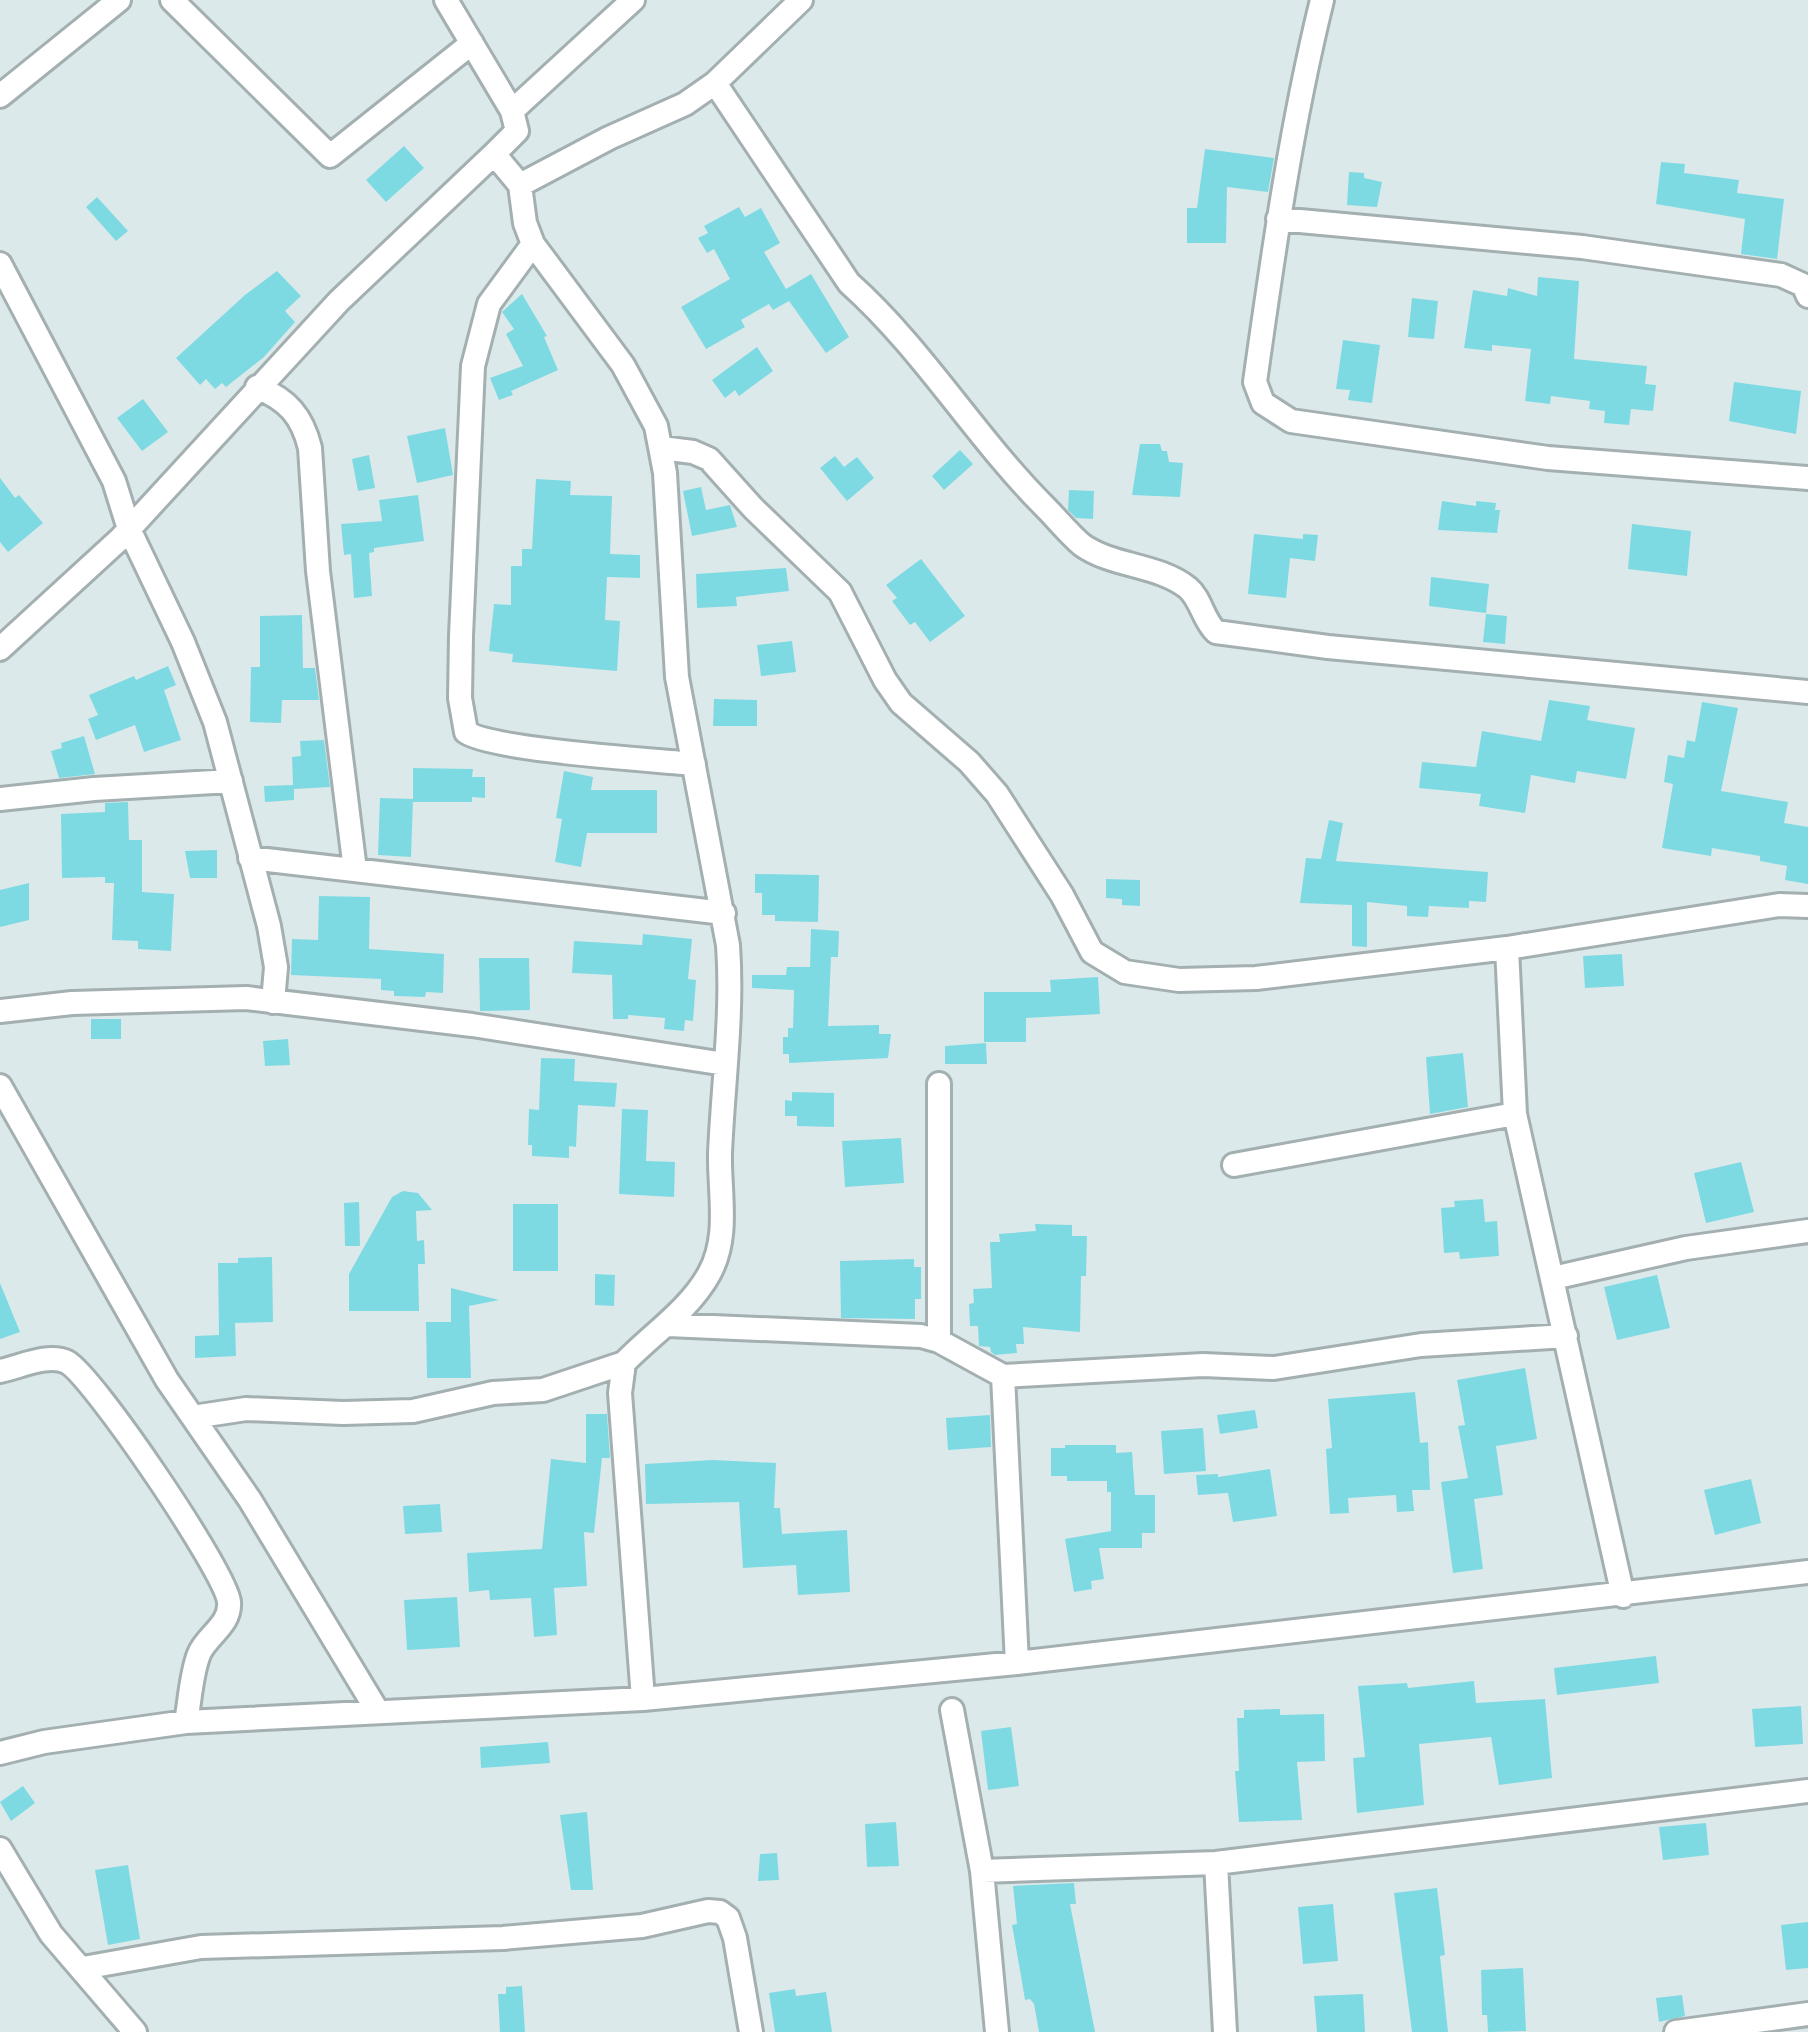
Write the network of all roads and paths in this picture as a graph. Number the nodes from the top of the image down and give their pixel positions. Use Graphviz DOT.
graph roads {
  1 [pos="119,0"];
  2 [pos="172,0"];
  3 [pos="446,0"];
  4 [pos="633,0"];
  5 [pos="801,0"];
  6 [pos="1322,0"];
  7 [pos="472,43"];
  8 [pos="715,82"];
  9 [pos="0,96"];
  10 [pos="512,111"];
  11 [pos="494,154"];
  12 [pos="520,185"];
  13 [pos="1278,219"];
  14 [pos="533,244"];
  15 [pos="0,264"];
  16 [pos="1808,296"];
  17 [pos="257,388"];
  18 [pos="662,448"];
  19 [pos="1808,478"];
  20 [pos="129,530"];
  21 [pos="0,649"];
  22 [pos="1808,692"];
  23 [pos="694,764"];
  24 [pos="230,781"];
  25 [pos="0,799"];
  26 [pos="250,858"];
  27 [pos="356,870"];
  28 [pos="1808,906"];
  29 [pos="724,913"];
  30 [pos="1507,948"];
  31 [pos="274,1002"];
  32 [pos="0,1011"];
  33 [pos="725,1064"];
  34 [pos="940,1084"];
  35 [pos="0,1086"];
  36 [pos="1514,1114"];
  37 [pos="1234,1165"];
  38 [pos="1808,1231"];
  39 [pos="1553,1278"];
  40 [pos="668,1325"];
  41 [pos="1566,1336"];
  42 [pos="940,1341"];
  43 [pos="624,1362"];
  44 [pos="0,1371"];
  45 [pos="1003,1376"];
  46 [pos="193,1417"];
  47 [pos="1808,1572"];
  48 [pos="1623,1596"];
  49 [pos="1016,1664"];
  50 [pos="643,1699"];
  51 [pos="952,1710"];
  52 [pos="378,1712"];
  53 [pos="186,1722"];
  54 [pos="0,1753"];
  55 [pos="1808,1792"];
  56 [pos="0,1849"];
  57 [pos="1216,1863"];
  58 [pos="982,1871"];
  59 [pos="84,1968"];
  60 [pos="1808,2014"];
  61 [pos="135,2032"];
  62 [pos="751,2032"];
  63 [pos="997,2032"];
  64 [pos="1225,2032"];
  65 [pos="1676,2032"];
  1 -- 9 [label="street"];
  2 -- 7 [label="street"];
  3 -- 7 [label="street"];
  4 -- 10 [label="street"];
  5 -- 8 [label="street"];
  6 -- 13 [label="street"];
  7 -- 10 [label="street"];
  8 -- 12 [label="street"];
  8 -- 22 [label="street"];
  10 -- 11 [label="street"];
  11 -- 12 [label="street"];
  11 -- 17 [label="street"];
  12 -- 14 [label="street"];
  13 -- 16 [label="street"];
  13 -- 19 [label="street"];
  14 -- 18 [label="street"];
  14 -- 23 [label="street"];
  15 -- 20 [label="street"];
  17 -- 20 [label="street"];
  17 -- 27 [label="street"];
  18 -- 23 [label="street"];
  18 -- 30 [label="street"];
  20 -- 21 [label="street"];
  20 -- 24 [label="street"];
  23 -- 29 [label="street"];
  24 -- 25 [label="street"];
  24 -- 26 [label="street"];
  26 -- 27 [label="street"];
  26 -- 31 [label="street"];
  27 -- 29 [label="street"];
  28 -- 30 [label="street"];
  29 -- 33 [label="street"];
  30 -- 36 [label="street"];
  31 -- 32 [label="street"];
  31 -- 33 [label="street"];
  33 -- 40 [label="street"];
  34 -- 42 [label="street"];
  35 -- 46 [label="street"];
  36 -- 37 [label="street"];
  36 -- 39 [label="street"];
  38 -- 39 [label="street"];
  39 -- 41 [label="street"];
  40 -- 42 [label="street"];
  40 -- 43 [label="street"];
  41 -- 45 [label="street"];
  41 -- 48 [label="street"];
  42 -- 45 [label="street"];
  43 -- 46 [label="street"];
  43 -- 50 [label="street"];
  44 -- 53 [label="street"];
  45 -- 49 [label="street"];
  46 -- 52 [label="street"];
  47 -- 48 [label="street"];
  48 -- 49 [label="street"];
  49 -- 50 [label="street"];
  50 -- 52 [label="street"];
  51 -- 58 [label="street"];
  52 -- 53 [label="street"];
  53 -- 54 [label="street"];
  55 -- 57 [label="street"];
  56 -- 59 [label="street"];
  57 -- 58 [label="street"];
  57 -- 64 [label="street"];
  58 -- 63 [label="street"];
  59 -- 61 [label="street"];
  59 -- 62 [label="street"];
  60 -- 65 [label="street"];
}
